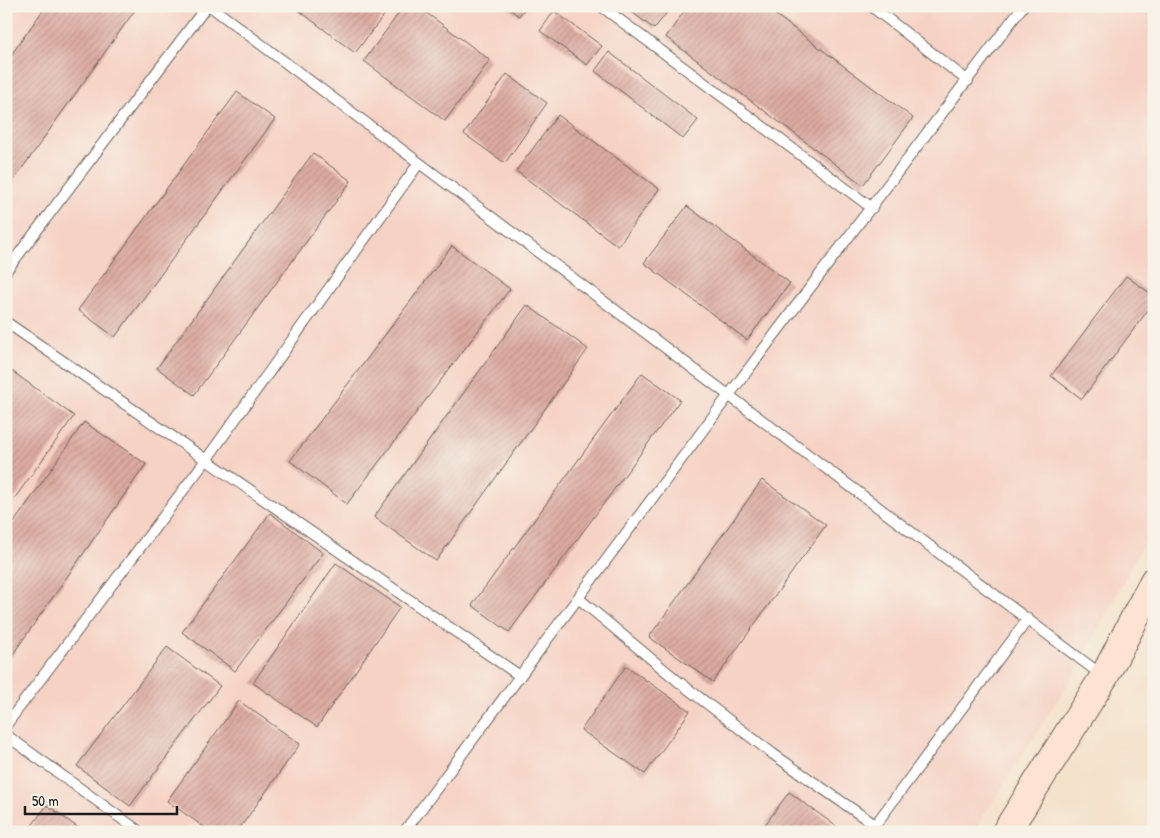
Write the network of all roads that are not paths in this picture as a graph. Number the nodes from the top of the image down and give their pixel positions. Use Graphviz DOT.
graph roads {
  1 [pos="208,6"];
  2 [pos="601,6"];
  3 [pos="871,6"];
  4 [pos="1023,6"];
  5 [pos="968,81"];
  6 [pos="419,163"];
  7 [pos="872,208"];
  8 [pos="6,271"];
  9 [pos="6,322"];
  10 [pos="728,395"];
  11 [pos="206,460"];
  12 [pos="1154,581"];
  13 [pos="578,598"];
  14 [pos="1028,620"];
  15 [pos="520,676"];
  16 [pos="1104,676"];
  17 [pos="6,725"];
  18 [pos="6,735"];
  19 [pos="872,828"];
  20 [pos="140,832"];
  21 [pos="404,832"];
  22 [pos="1006,832"];
  1 -- 6 [label="lane"];
  1 -- 8 [label="lane"];
  2 -- 7 [label="lane"];
  3 -- 5 [label="lane"];
  4 -- 5 [label="lane"];
  5 -- 7 [label="lane"];
  6 -- 10 [label="lane"];
  6 -- 11 [label="lane"];
  7 -- 10 [label="lane"];
  9 -- 11 [label="lane"];
  10 -- 13 [label="lane"];
  10 -- 14 [label="lane"];
  11 -- 15 [label="lane"];
  11 -- 17 [label="lane"];
  12 -- 16 [label="main road"];
  13 -- 15 [label="lane"];
  13 -- 19 [label="lane"];
  14 -- 16 [label="lane"];
  14 -- 19 [label="lane"];
  15 -- 21 [label="lane"];
  16 -- 22 [label="main road"];
  18 -- 20 [label="lane"];
}
